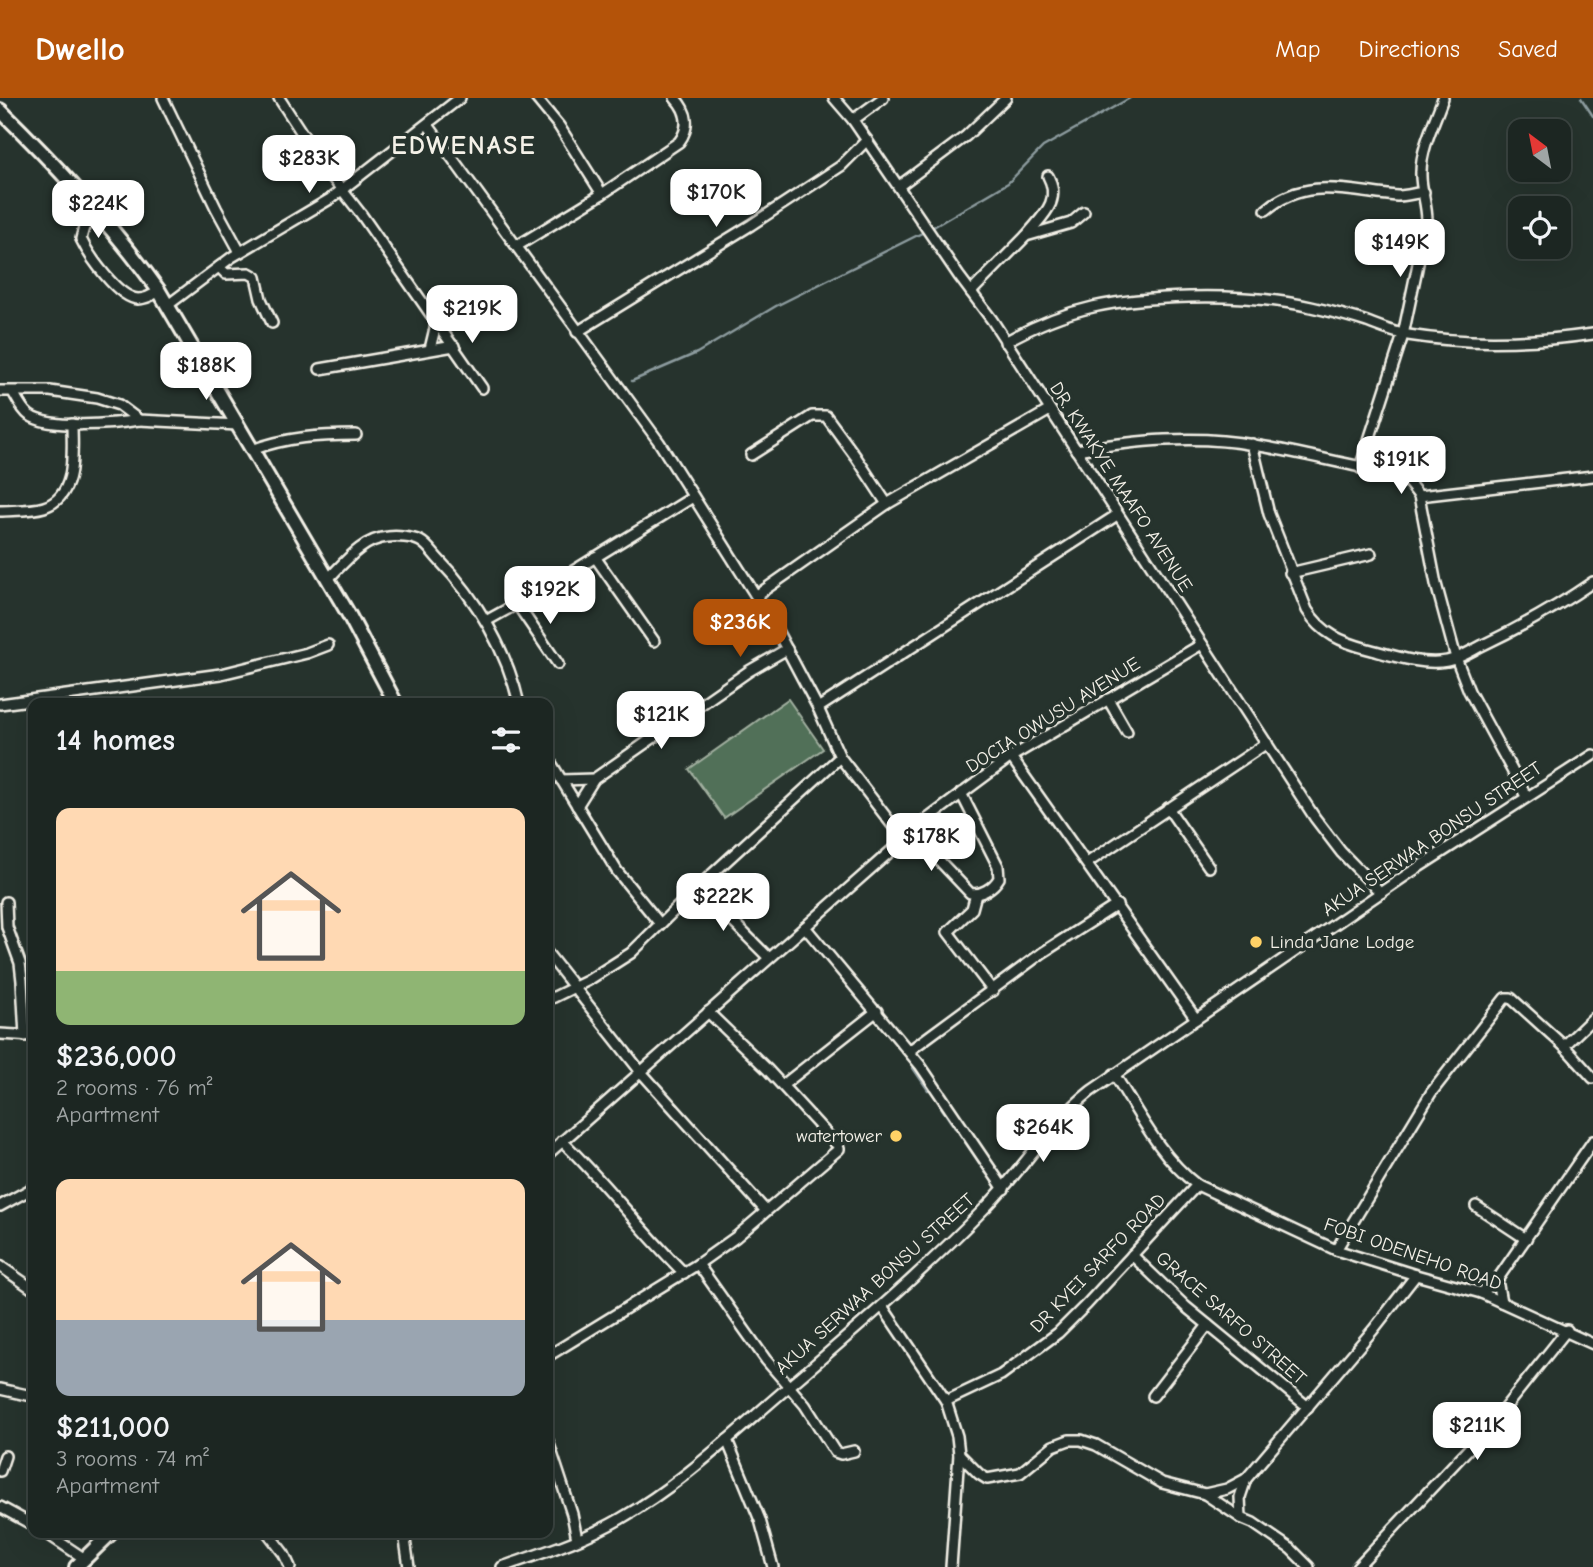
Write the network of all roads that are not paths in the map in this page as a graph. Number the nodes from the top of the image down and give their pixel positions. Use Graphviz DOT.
graph roads {
  1 [pos="163,98"];
  2 [pos="279,98"];
  3 [pos="536,98"];
  4 [pos="675,98"];
  5 [pos="834,98"];
  6 [pos="883,98"];
  7 [pos="1006,98"];
  8 [pos="1443,98"];
  9 [pos="458,99"];
  10 [pos="0,110"];
  11 [pos="853,120"];
  12 [pos="428,125"];
  13 [pos="867,140"];
  14 [pos="1048,176"];
  15 [pos="899,186"];
  16 [pos="343,190"];
  17 [pos="1424,192"];
  18 [pos="602,194"];
  19 [pos="1266,209"];
  20 [pos="1084,212"];
  21 [pos="97,215"];
  22 [pos="1026,236"];
  23 [pos="517,246"];
  24 [pos="240,253"];
  25 [pos="219,267"];
  26 [pos="159,291"];
  27 [pos="971,292"];
  28 [pos="168,305"];
  29 [pos="437,320"];
  30 [pos="272,323"];
  31 [pos="577,332"];
  32 [pos="1593,334"];
  33 [pos="1403,335"];
  34 [pos="1005,342"];
  35 [pos="454,346"];
  36 [pos="429,349"];
  37 [pos="320,369"];
  38 [pos="482,388"];
  39 [pos="0,391"];
  40 [pos="13,392"];
  41 [pos="1050,410"];
  42 [pos="139,420"];
  43 [pos="72,424"];
  44 [pos="238,425"];
  45 [pos="356,435"];
  46 [pos="1252,444"];
  47 [pos="252,450"];
  48 [pos="1076,450"];
  49 [pos="751,455"];
  50 [pos="1360,468"];
  51 [pos="1593,476"];
  52 [pos="1419,496"];
  53 [pos="694,497"];
  54 [pos="887,505"];
  55 [pos="0,511"];
  56 [pos="1116,515"];
  57 [pos="1371,554"];
  58 [pos="595,557"];
  59 [pos="1290,573"];
  60 [pos="328,579"];
  61 [pos="1593,582"];
  62 [pos="757,595"];
  63 [pos="517,604"];
  64 [pos="486,621"];
  65 [pos="653,641"];
  66 [pos="1202,644"];
  67 [pos="328,645"];
  68 [pos="787,649"];
  69 [pos="1455,658"];
  70 [pos="558,664"];
  71 [pos="44,698"];
  72 [pos="393,698"];
  73 [pos="517,698"];
  74 [pos="1108,699"];
  75 [pos="28,700"];
  76 [pos="0,704"];
  77 [pos="818,708"];
  78 [pos="1127,732"];
  79 [pos="1268,743"];
  80 [pos="1593,755"];
  81 [pos="840,757"];
  82 [pos="1011,757"];
  83 [pos="553,766"];
  84 [pos="594,779"];
  85 [pos="561,780"];
  86 [pos="961,793"];
  87 [pos="1526,796"];
  88 [pos="577,807"];
  89 [pos="1168,808"];
  90 [pos="912,832"];
  91 [pos="903,839"];
  92 [pos="1087,863"];
  93 [pos="1209,867"];
  94 [pos="698,887"];
  95 [pos="1381,892"];
  96 [pos="976,894"];
  97 [pos="6,902"];
  98 [pos="1117,905"];
  99 [pos="660,924"];
  100 [pos="805,927"];
  101 [pos="769,958"];
  102 [pos="553,961"];
  103 [pos="573,989"];
  104 [pos="993,991"];
  105 [pos="553,998"];
  106 [pos="877,1011"];
  107 [pos="708,1012"];
  108 [pos="1593,1018"];
  109 [pos="1196,1019"];
  110 [pos="28,1028"];
  111 [pos="0,1034"];
  112 [pos="28,1036"];
  113 [pos="1564,1046"];
  114 [pos="909,1051"];
  115 [pos="641,1072"];
  116 [pos="1114,1074"];
  117 [pos="1593,1078"];
  118 [pos="783,1085"];
  119 [pos="562,1141"];
  120 [pos="1593,1141"];
  121 [pos="553,1149"];
  122 [pos="1196,1185"];
  123 [pos="1004,1189"];
  124 [pos="28,1191"];
  125 [pos="0,1206"];
  126 [pos="1476,1206"];
  127 [pos="766,1211"];
  128 [pos="1526,1239"];
  129 [pos="1336,1250"];
  130 [pos="1132,1255"];
  131 [pos="698,1264"];
  132 [pos="0,1266"];
  133 [pos="684,1273"];
  134 [pos="1416,1275"];
  135 [pos="1497,1280"];
  136 [pos="28,1286"];
  137 [pos="1481,1293"];
  138 [pos="1501,1302"];
  139 [pos="882,1306"];
  140 [pos="1208,1325"];
  141 [pos="1567,1330"];
  142 [pos="1593,1344"];
  143 [pos="553,1353"];
  144 [pos="788,1388"];
  145 [pos="0,1389"];
  146 [pos="28,1395"];
  147 [pos="1153,1396"];
  148 [pos="946,1401"];
  149 [pos="1308,1407"];
  150 [pos="727,1440"];
  151 [pos="854,1451"];
  152 [pos="959,1454"];
  153 [pos="553,1456"];
  154 [pos="5,1457"];
  155 [pos="0,1471"];
  156 [pos="1246,1479"];
  157 [pos="1205,1494"];
  158 [pos="0,1507"];
  159 [pos="1241,1518"];
  160 [pos="28,1522"];
  161 [pos="52,1538"];
  162 [pos="106,1538"];
  163 [pos="272,1538"];
  164 [pos="405,1538"];
  165 [pos="577,1539"];
  166 [pos="80,1563"];
  167 [pos="290,1567"];
  168 [pos="409,1567"];
  169 [pos="502,1567"];
  170 [pos="773,1567"];
  171 [pos="951,1567"];
  172 [pos="1309,1567"];
  173 [pos="1357,1567"];
  1 -- 24 [label="street"];
  2 -- 16 [label="street"];
  3 -- 18 [label="street"];
  4 -- 18 [label="street"];
  5 -- 11 [label="street, DR. KWAKYE MAAFO AVENUE"];
  6 -- 11 [label="street"];
  7 -- 15 [label="street"];
  8 -- 17 [label="street"];
  9 -- 12 [label="street"];
  10 -- 21 [label="street"];
  11 -- 13 [label="street, DR. KWAKYE MAAFO AVENUE"];
  12 -- 16 [label="street"];
  12 -- 23 [label="street"];
  13 -- 15 [label="street, DR. KWAKYE MAAFO AVENUE"];
  13 -- 31 [label="street"];
  14 -- 22 [label="street"];
  15 -- 27 [label="street, DR. KWAKYE MAAFO AVENUE"];
  16 -- 24 [label="street"];
  16 -- 29 [label="street"];
  17 -- 19 [label="street"];
  17 -- 33 [label="street"];
  18 -- 23 [label="street"];
  20 -- 22 [label="street"];
  21 -- 26 [label="street"];
  21 -- 26 [label="street"];
  22 -- 27 [label="street"];
  23 -- 31 [label="street"];
  24 -- 25 [label="street"];
  25 -- 28 [label="street"];
  25 -- 30 [label="street"];
  26 -- 28 [label="street"];
  27 -- 34 [label="street, DR. KWAKYE MAAFO AVENUE"];
  28 -- 44 [label="street"];
  29 -- 35 [label="street"];
  29 -- 36 [label="street"];
  31 -- 53 [label="street"];
  32 -- 33 [label="street"];
  33 -- 34 [label="street"];
  33 -- 50 [label="street"];
  34 -- 41 [label="street, DR. KWAKYE MAAFO AVENUE"];
  35 -- 36 [label="street"];
  35 -- 38 [label="street"];
  36 -- 37 [label="street"];
  39 -- 40 [label="street"];
  40 -- 42 [label="street"];
  40 -- 43 [label="street"];
  41 -- 48 [label="street, DR. KWAKYE MAAFO AVENUE"];
  41 -- 54 [label="street"];
  42 -- 43 [label="street"];
  42 -- 44 [label="street"];
  43 -- 55 [label="street"];
  44 -- 47 [label="street"];
  45 -- 47 [label="street"];
  46 -- 48 [label="street"];
  46 -- 50 [label="street"];
  46 -- 59 [label="street"];
  47 -- 60 [label="street"];
  48 -- 56 [label="street, DR. KWAKYE MAAFO AVENUE"];
  49 -- 54 [label="street"];
  50 -- 52 [label="street"];
  51 -- 52 [label="street"];
  52 -- 69 [label="street"];
  53 -- 58 [label="street"];
  53 -- 62 [label="street"];
  54 -- 62 [label="street"];
  56 -- 66 [label="street, DR. KWAKYE MAAFO AVENUE"];
  56 -- 77 [label="street"];
  57 -- 59 [label="street"];
  58 -- 63 [label="street"];
  58 -- 65 [label="street"];
  59 -- 69 [label="street"];
  60 -- 64 [label="street"];
  60 -- 72 [label="street"];
  61 -- 69 [label="street"];
  62 -- 68 [label="street"];
  63 -- 64 [label="street"];
  63 -- 70 [label="street"];
  64 -- 73 [label="street"];
  66 -- 74 [label="street, DOCIA OWUSU AVENUE"];
  66 -- 79 [label="street, DR. KWAKYE MAAFO AVENUE"];
  67 -- 71 [label="street"];
  68 -- 77 [label="street"];
  68 -- 84 [label="street"];
  69 -- 87 [label="street"];
  74 -- 78 [label="street"];
  74 -- 82 [label="street, DOCIA OWUSU AVENUE"];
  75 -- 76 [label="street"];
  77 -- 81 [label="street"];
  79 -- 89 [label="street"];
  79 -- 95 [label="street, DR. KWAKYE MAAFO AVENUE"];
  80 -- 87 [label="street, AKUA SERWAA BONSU STREET"];
  81 -- 91 [label="street"];
  81 -- 94 [label="street"];
  82 -- 86 [label="street, DOCIA OWUSU AVENUE"];
  82 -- 92 [label="street"];
  83 -- 85 [label="street"];
  84 -- 85 [label="street"];
  84 -- 88 [label="street"];
  85 -- 88 [label="street"];
  86 -- 90 [label="street, DOCIA OWUSU AVENUE"];
  86 -- 96 [label="street"];
  87 -- 95 [label="street, AKUA SERWAA BONSU STREET"];
  88 -- 99 [label="street"];
  89 -- 92 [label="street"];
  89 -- 93 [label="street"];
  90 -- 91 [label="street, DOCIA OWUSU AVENUE"];
  90 -- 96 [label="street"];
  91 -- 100 [label="street, DOCIA OWUSU AVENUE"];
  92 -- 98 [label="street"];
  94 -- 99 [label="street"];
  94 -- 101 [label="street"];
  95 -- 109 [label="street, AKUA SERWAA BONSU STREET"];
  96 -- 104 [label="street"];
  97 -- 110 [label="street"];
  98 -- 104 [label="street"];
  98 -- 109 [label="street"];
  99 -- 103 [label="street"];
  100 -- 101 [label="street, DOCIA OWUSU AVENUE"];
  100 -- 106 [label="street"];
  101 -- 107 [label="street, DOCIA OWUSU AVENUE"];
  102 -- 103 [label="street"];
  103 -- 105 [label="street"];
  103 -- 115 [label="street"];
  104 -- 114 [label="street"];
  106 -- 114 [label="street"];
  106 -- 118 [label="street"];
  107 -- 115 [label="street, DOCIA OWUSU AVENUE"];
  107 -- 118 [label="street"];
  108 -- 113 [label="street"];
  109 -- 116 [label="street, AKUA SERWAA BONSU STREET"];
  111 -- 112 [label="street"];
  113 -- 117 [label="street"];
  113 -- 129 [label="street"];
  114 -- 123 [label="street"];
  115 -- 119 [label="street, DOCIA OWUSU AVENUE"];
  115 -- 127 [label="street"];
  116 -- 122 [label="street, FOBI ODENEHO ROAD"];
  116 -- 123 [label="street, AKUA SERWAA BONSU STREET"];
  118 -- 127 [label="street"];
  119 -- 121 [label="street, DOCIA OWUSU AVENUE"];
  119 -- 133 [label="street"];
  120 -- 128 [label="street"];
  122 -- 129 [label="street, FOBI ODENEHO ROAD"];
  122 -- 130 [label="street, DR KYEI SARFO ROAD"];
  123 -- 139 [label="street, AKUA SERWAA BONSU STREET"];
  124 -- 125 [label="street"];
  126 -- 128 [label="street"];
  127 -- 131 [label="street"];
  128 -- 135 [label="street"];
  129 -- 134 [label="street, FOBI ODENEHO ROAD"];
  130 -- 140 [label="street, GRACE SARFO STREET"];
  130 -- 148 [label="street, DR KYEI SARFO ROAD"];
  131 -- 133 [label="street"];
  131 -- 144 [label="street"];
  132 -- 136 [label="street"];
  133 -- 143 [label="street"];
  134 -- 137 [label="street, FOBI ODENEHO ROAD"];
  134 -- 149 [label="street"];
  135 -- 137 [label="street"];
  135 -- 138 [label="street"];
  137 -- 138 [label="street, FOBI ODENEHO ROAD"];
  138 -- 141 [label="street, FOBI ODENEHO ROAD"];
  139 -- 144 [label="street, AKUA SERWAA BONSU STREET"];
  139 -- 148 [label="street"];
  140 -- 147 [label="street"];
  140 -- 149 [label="street, GRACE SARFO STREET"];
  141 -- 142 [label="street, FOBI ODENEHO ROAD"];
  141 -- 173 [label="street"];
  144 -- 150 [label="street, AKUA SERWAA BONSU STREET"];
  144 -- 151 [label="street"];
  145 -- 146 [label="street"];
  148 -- 152 [label="street"];
  149 -- 156 [label="street"];
  150 -- 165 [label="street, AKUA SERWAA BONSU STREET"];
  150 -- 170 [label="street"];
  152 -- 157 [label="street"];
  152 -- 171 [label="street"];
  153 -- 165 [label="street"];
  154 -- 155 [label="street"];
  156 -- 157 [label="street"];
  156 -- 159 [label="street"];
  157 -- 159 [label="street"];
  158 -- 160 [label="street"];
  159 -- 172 [label="street"];
  161 -- 166 [label="street"];
  162 -- 166 [label="street"];
  163 -- 167 [label="street"];
  164 -- 168 [label="street"];
  165 -- 169 [label="street, AKUA SERWAA BONSU STREET"];
}
